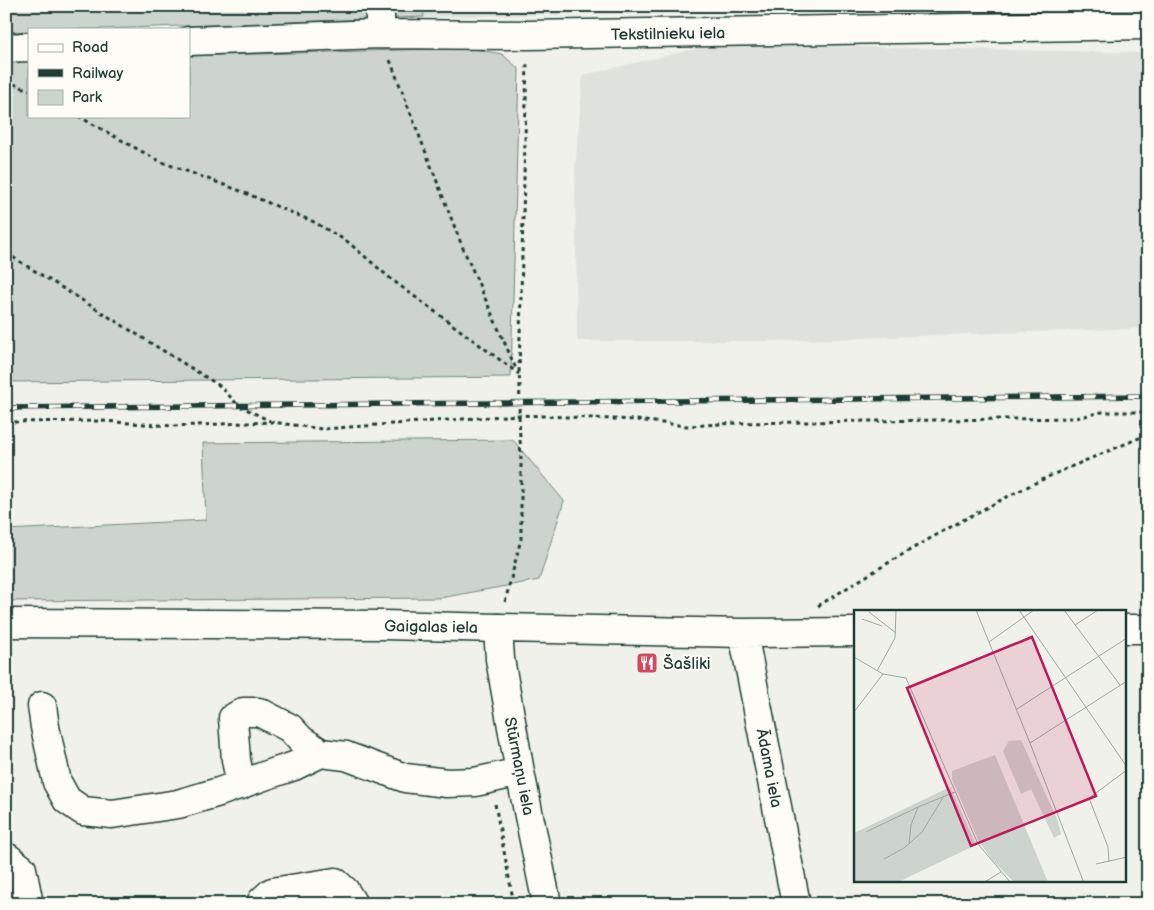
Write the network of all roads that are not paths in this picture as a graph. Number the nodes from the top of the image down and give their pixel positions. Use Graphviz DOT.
graph roads {
  1 [pos="380,6"];
  2 [pos="1148,26"];
  3 [pos="380,34"];
  4 [pos="190,41"];
  5 [pos="28,47"];
  6 [pos="6,48"];
  7 [pos="6,623"];
  8 [pos="498,628"];
  9 [pos="1126,629"];
  10 [pos="1148,629"];
  11 [pos="854,632"];
  12 [pos="743,633"];
  13 [pos="42,706"];
  14 [pos="321,754"];
  15 [pos="520,772"];
  16 [pos="241,785"];
  17 [pos="6,858"];
  18 [pos="29,904"];
  19 [pos="262,904"];
  20 [pos="353,904"];
  21 [pos="547,904"];
  22 [pos="796,904"];
  1 -- 3 [label="street"];
  2 -- 3 [label="street, Tekstilnieku iela"];
  3 -- 4 [label="street, Tekstilnieku iela"];
  5 -- 6 [label="street"];
  7 -- 8 [label="street, Gaigalas iela"];
  8 -- 12 [label="street, Gaigalas iela"];
  8 -- 15 [label="street, Stūrmaņu iela"];
  9 -- 10 [label="street"];
  11 -- 12 [label="street, Gaigalas iela"];
  12 -- 22 [label="street, Ādama iela"];
  13 -- 16 [label="street"];
  14 -- 15 [label="street"];
  14 -- 16 [label="street"];
  14 -- 16 [label="street"];
  15 -- 21 [label="street, Stūrmaņu iela"];
  17 -- 18 [label="street"];
  19 -- 20 [label="street"];
}
